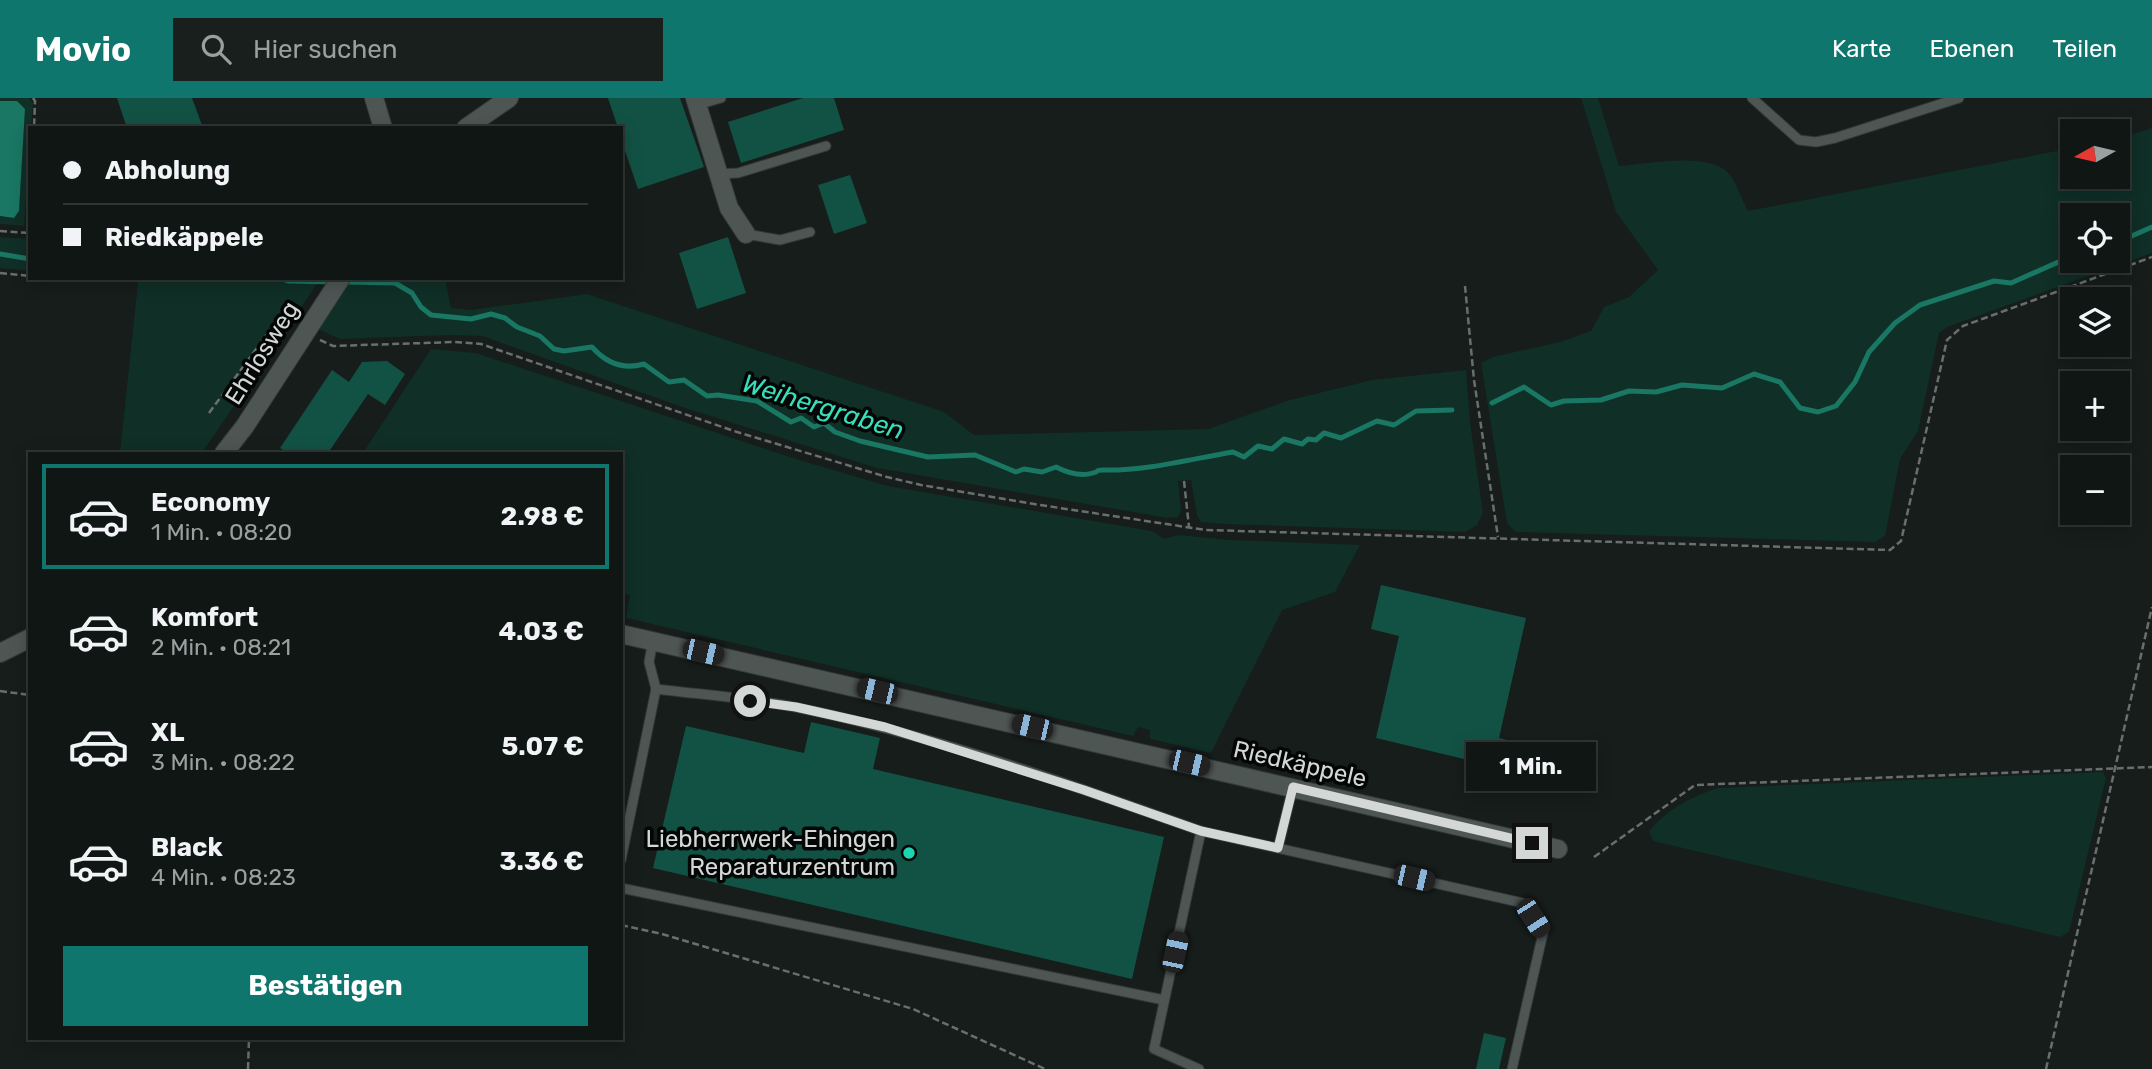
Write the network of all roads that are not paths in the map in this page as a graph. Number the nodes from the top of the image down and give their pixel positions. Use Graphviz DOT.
graph roads {
  1 [pos="374,98"];
  2 [pos="509,98"];
  3 [pos="721,98"];
  4 [pos="1752,98"];
  5 [pos="1959,98"];
  6 [pos="696,101"];
  7 [pos="382,126"];
  8 [pos="469,126"];
  9 [pos="826,146"];
  10 [pos="718,174"];
  11 [pos="810,232"];
  12 [pos="746,234"];
  13 [pos="340,280"];
  14 [pos="225,452"];
  15 [pos="623,634"];
  16 [pos="28,639"];
  17 [pos="653,641"];
  18 [pos="0,653"];
  19 [pos="656,689"];
  20 [pos="1293,787"];
  21 [pos="1201,831"];
  22 [pos="1278,848"];
  23 [pos="1558,849"];
  24 [pos="623,850"];
  25 [pos="623,888"];
  26 [pos="1164,1000"];
  27 [pos="1199,1069"];
  28 [pos="1512,1069"];
  1 -- 7 [label="street"];
  2 -- 8 [label="street"];
  3 -- 6 [label="lane"];
  4 -- 5 [label="lane"];
  6 -- 10 [label="street"];
  9 -- 10 [label="lane"];
  10 -- 12 [label="street"];
  11 -- 12 [label="lane"];
  13 -- 14 [label="street, Ehrlosweg"];
  15 -- 17 [label="street, Riedkäppele"];
  16 -- 18 [label="street"];
  17 -- 19 [label="lane"];
  17 -- 20 [label="street, Riedkäppele"];
  19 -- 21 [label="lane"];
  19 -- 24 [label="lane"];
  20 -- 22 [label="lane"];
  20 -- 23 [label="street, Riedkäppele"];
  21 -- 22 [label="lane"];
  21 -- 26 [label="lane"];
  22 -- 28 [label="lane"];
  25 -- 26 [label="lane"];
  26 -- 27 [label="lane"];
}
